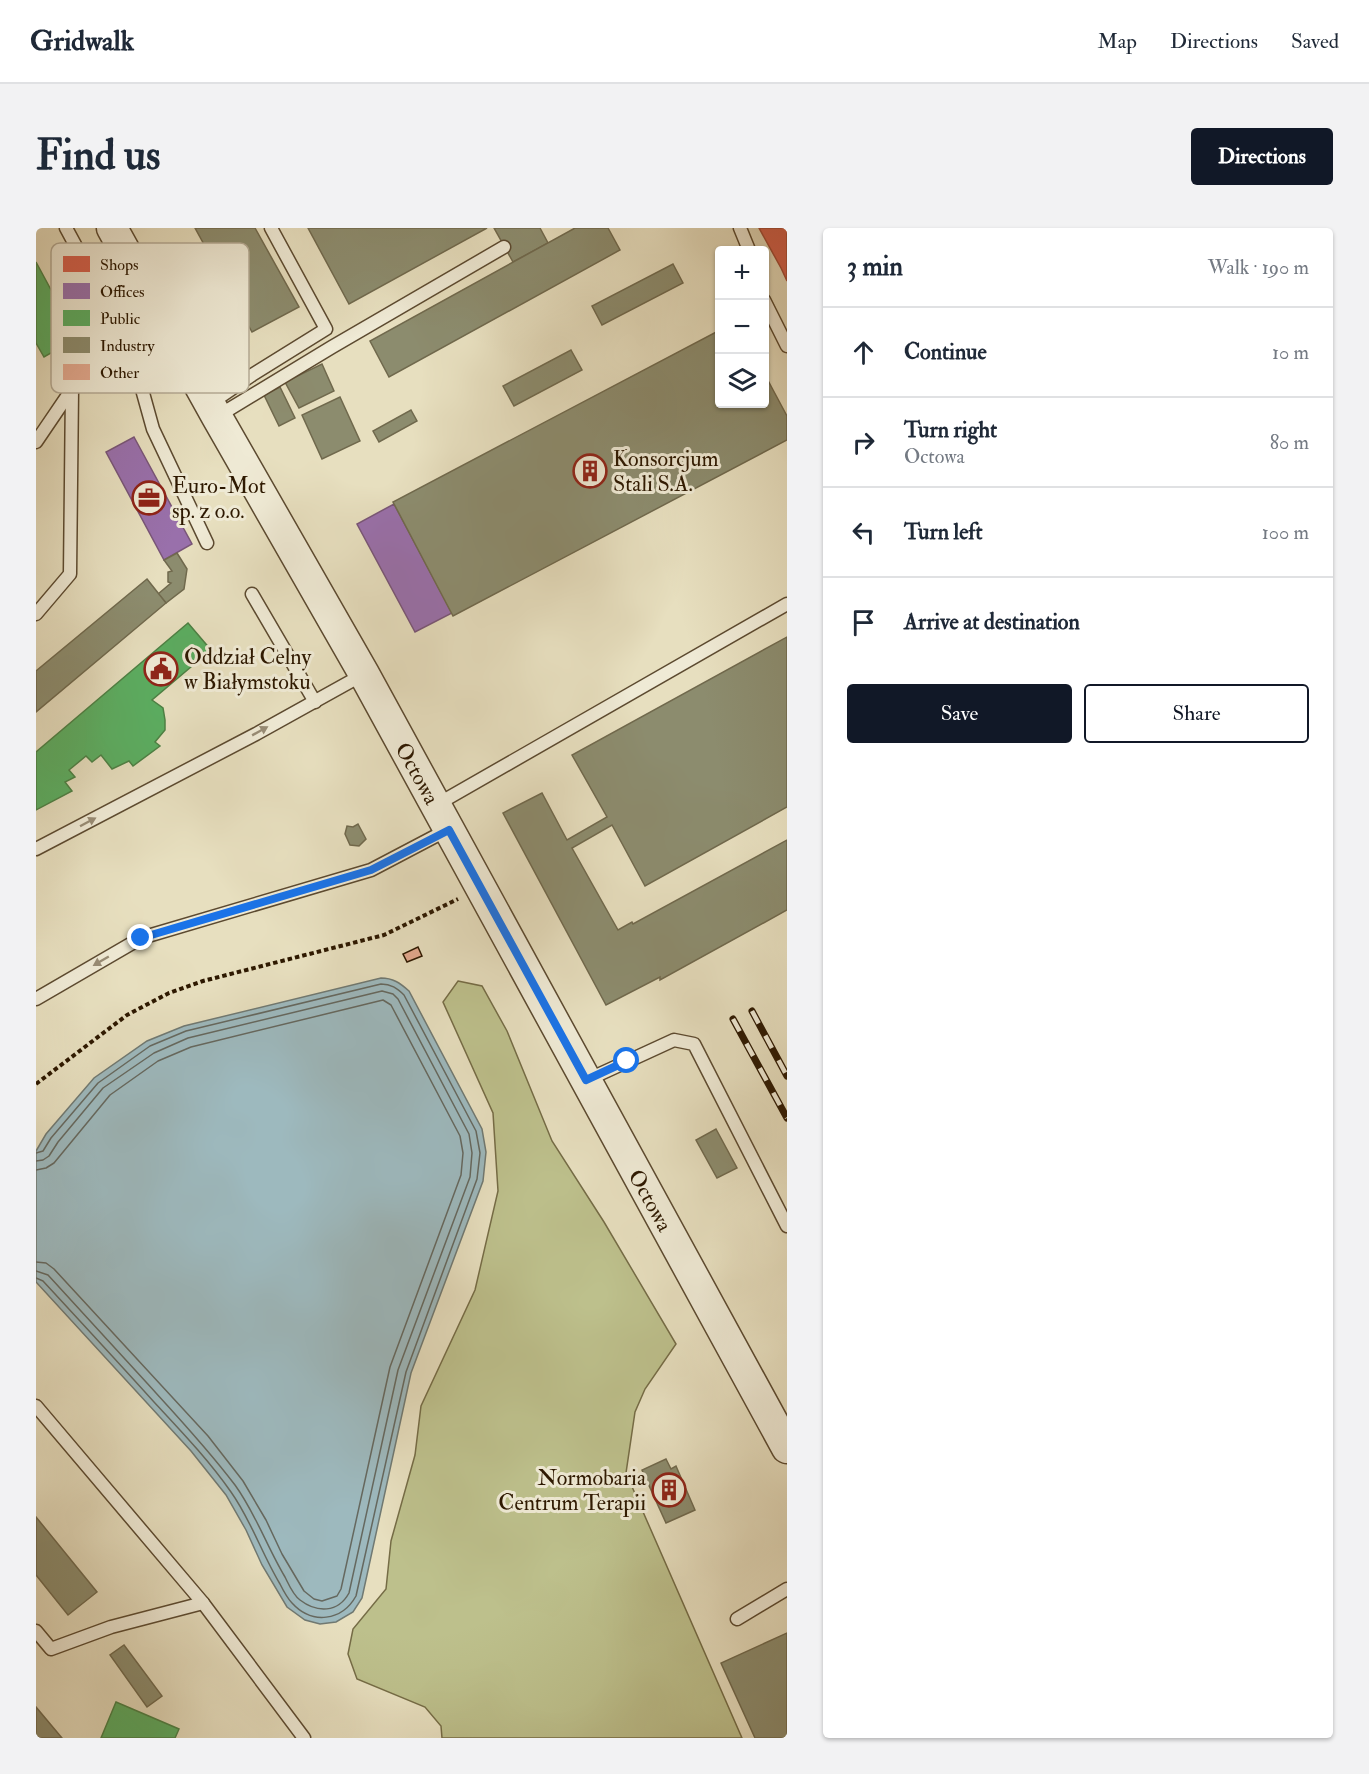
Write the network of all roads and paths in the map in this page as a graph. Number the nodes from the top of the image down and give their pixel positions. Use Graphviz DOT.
graph roads {
  1 [pos="66,228"];
  2 [pos="112,228"];
  3 [pos="271,228"];
  4 [pos="740,228"];
  5 [pos="74,243"];
  6 [pos="121,243"];
  7 [pos="748,246"];
  8 [pos="504,247"];
  9 [pos="769,308"];
  10 [pos="787,346"];
  11 [pos="249,378"];
  12 [pos="249,391"];
  13 [pos="69,393"];
  14 [pos="72,393"];
  15 [pos="143,393"];
  16 [pos="204,393"];
  17 [pos="232,393"];
  18 [pos="245,393"];
  19 [pos="213,410"];
  20 [pos="36,442"];
  21 [pos="207,543"];
  22 [pos="252,594"];
  23 [pos="787,604"];
  24 [pos="36,614"];
  25 [pos="364,674"];
  26 [pos="315,702"];
  27 [pos="442,817"];
  28 [pos="36,849"];
  29 [pos="480,888"];
  30 [pos="36,999"];
  31 [pos="586,1080"];
  32 [pos="36,1084"];
  33 [pos="787,1226"];
  34 [pos="36,1406"];
  35 [pos="787,1448"];
  36 [pos="787,1589"];
  37 [pos="203,1603"];
  38 [pos="737,1619"];
  39 [pos="36,1631"];
  40 [pos="304,1738"];
  1 -- 5 [label="lane"];
  2 -- 6 [label="street, Octowa"];
  3 -- 11 [label="lane"];
  4 -- 7 [label="lane"];
  8 -- 12 [label="lane"];
  9 -- 10 [label="lane"];
  13 -- 20 [label="lane"];
  14 -- 24 [label="lane"];
  15 -- 21 [label="lane"];
  16 -- 19 [label="street, Octowa"];
  17 -- 19 [label="lane"];
  18 -- 19 [label="lane"];
  19 -- 25 [label="street, Octowa"];
  22 -- 26 [label="lane"];
  23 -- 27 [label="lane"];
  25 -- 26 [label="lane"];
  25 -- 27 [label="street, Octowa"];
  28 -- 26 [label="lane, one-way"];
  27 -- 29 [label="street, Octowa"];
  27 -- 30 [label="lane, one-way"];
  29 -- 31 [label="street, Octowa"];
  29 -- 32 [label="path"];
  31 -- 33 [label="lane"];
  31 -- 35 [label="street, Octowa"];
  34 -- 37 [label="lane"];
  36 -- 38 [label="lane"];
  37 -- 39 [label="lane"];
  37 -- 40 [label="lane"];
}
